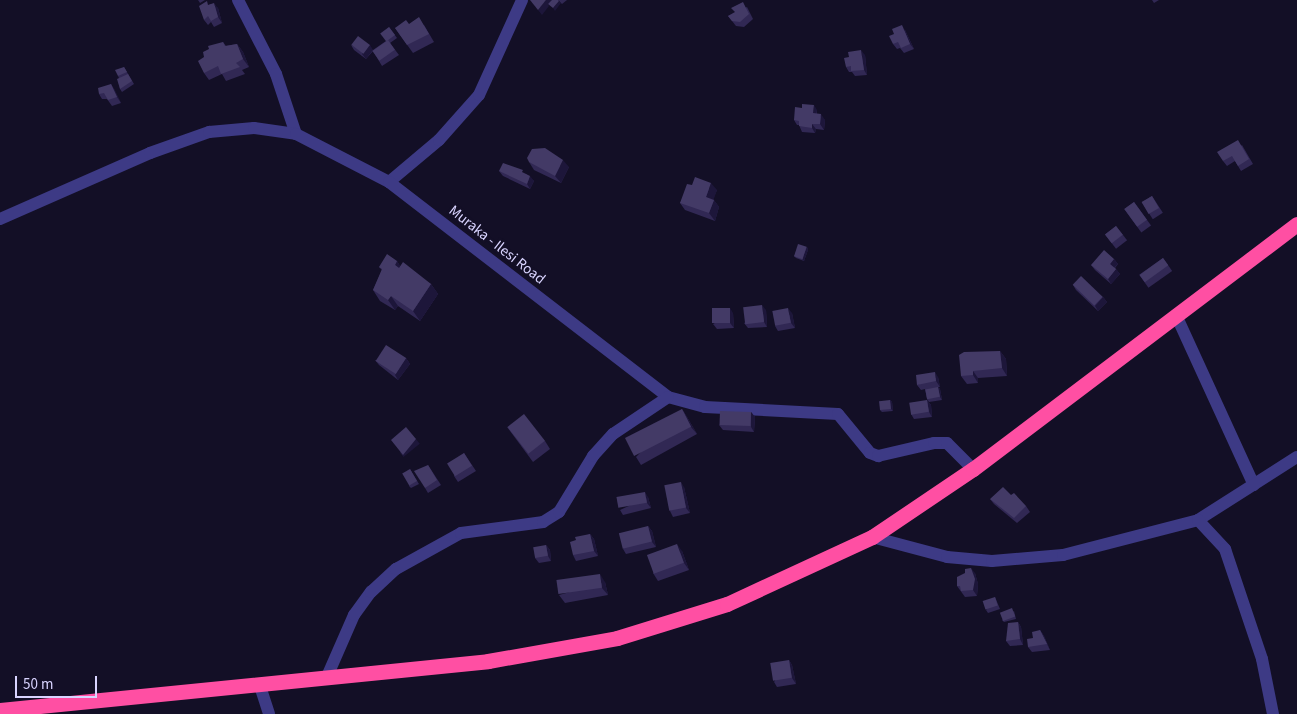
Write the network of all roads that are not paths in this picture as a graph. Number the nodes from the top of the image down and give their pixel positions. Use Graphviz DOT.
graph roads {
  1 [pos="238,0"];
  2 [pos="522,0"];
  3 [pos="296,134"];
  4 [pos="389,182"];
  5 [pos="0,219"];
  6 [pos="1297,224"];
  7 [pos="1176,315"];
  8 [pos="668,397"];
  9 [pos="1297,457"];
  10 [pos="973,469"];
  11 [pos="1254,485"];
  12 [pos="1198,520"];
  13 [pos="872,537"];
  14 [pos="326,679"];
  15 [pos="260,686"];
  16 [pos="0,710"];
  17 [pos="269,714"];
  18 [pos="1272,714"];
  1 -- 3 [label="street"];
  2 -- 4 [label="street"];
  3 -- 4 [label="street, Muraka - Ilesi Road"];
  3 -- 5 [label="street, Muraka - Ilesi Road"];
  4 -- 8 [label="street, Muraka - Ilesi Road"];
  6 -- 7 [label="highway"];
  7 -- 10 [label="highway"];
  7 -- 11 [label="street"];
  8 -- 10 [label="street, Muraka - Ilesi Road"];
  8 -- 14 [label="street"];
  9 -- 11 [label="street"];
  10 -- 13 [label="highway"];
  11 -- 12 [label="street"];
  12 -- 13 [label="street"];
  12 -- 18 [label="street"];
  13 -- 14 [label="highway"];
  14 -- 15 [label="highway"];
  15 -- 16 [label="highway"];
  15 -- 17 [label="street"];
}
